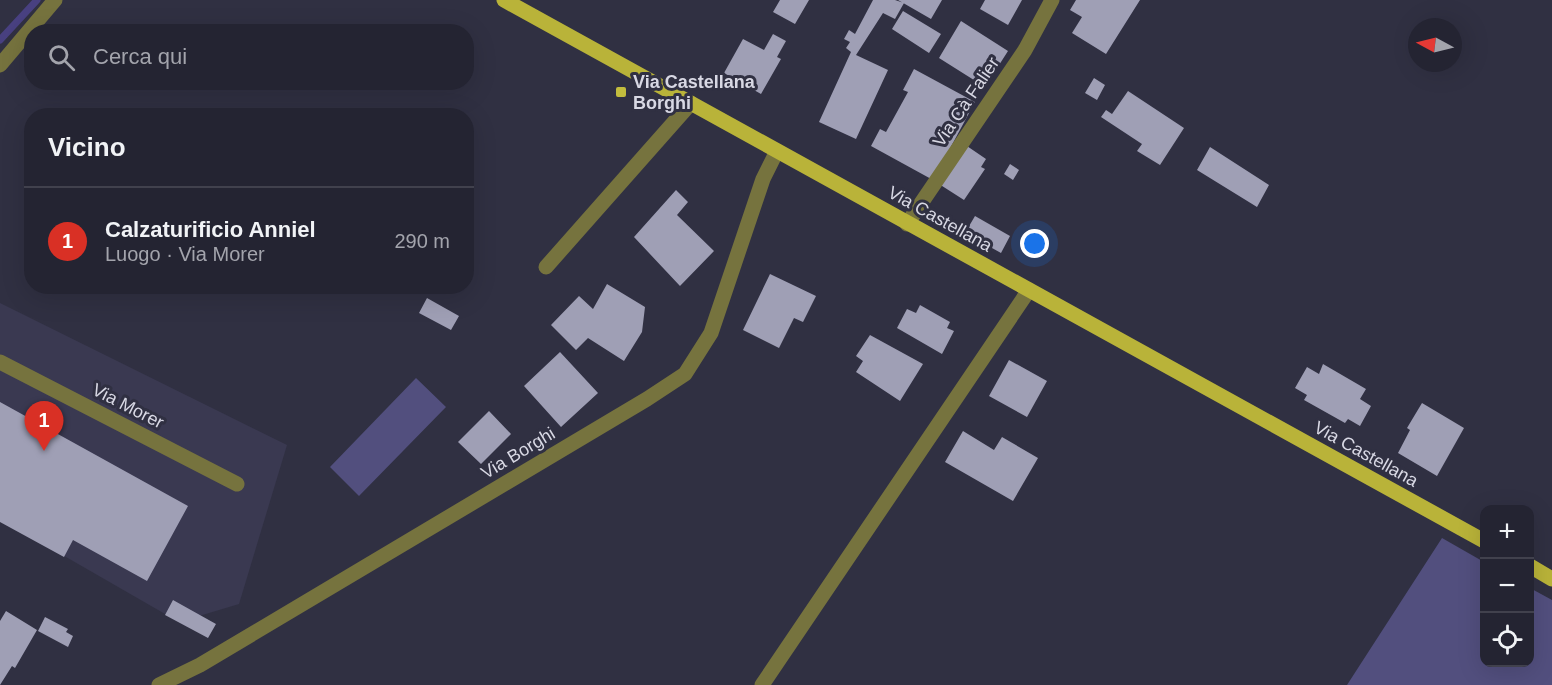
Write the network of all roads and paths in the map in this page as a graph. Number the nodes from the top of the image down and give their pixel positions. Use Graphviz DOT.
graph roads {
  1 [pos="56,0"];
  2 [pos="504,0"];
  3 [pos="1052,0"];
  4 [pos="35,24"];
  5 [pos="24,37"];
  6 [pos="0,65"];
  7 [pos="691,103"];
  8 [pos="777,151"];
  9 [pos="908,224"];
  10 [pos="546,267"];
  11 [pos="1029,290"];
  12 [pos="0,362"];
  13 [pos="237,484"];
  14 [pos="1480,539"];
  15 [pos="1534,568"];
  16 [pos="1552,579"];
  17 [pos="159,685"];
  18 [pos="762,685"];
  1 -- 4 [label="street"];
  2 -- 7 [label="main road, Via Castellana"];
  3 -- 9 [label="street, Via Cà Falier"];
  5 -- 6 [label="street"];
  7 -- 8 [label="main road, Via Castellana"];
  7 -- 10 [label="street"];
  8 -- 9 [label="main road, Via Castellana"];
  8 -- 17 [label="street, Via Borghi"];
  9 -- 11 [label="main road, Via Castellana"];
  11 -- 14 [label="main road, Via Castellana"];
  11 -- 18 [label="street"];
  12 -- 13 [label="street, Via Morer"];
  15 -- 16 [label="main road"];
}
